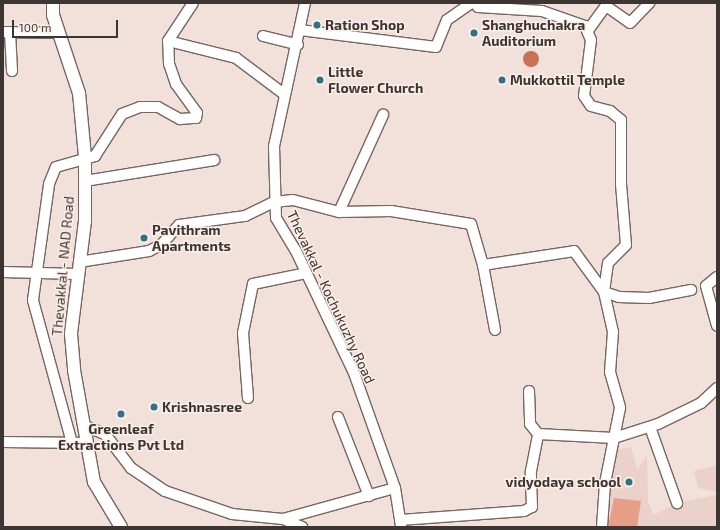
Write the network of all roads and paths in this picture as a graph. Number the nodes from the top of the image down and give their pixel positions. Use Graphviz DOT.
graph roads {
  1 [pos="53,3"];
  2 [pos="193,3"];
  3 [pos="305,3"];
  4 [pos="471,3"];
  5 [pos="475,3"];
  6 [pos="649,3"];
  7 [pos="589,29"];
  8 [pos="300,30"];
  9 [pos="7,32"];
  10 [pos="58,33"];
  11 [pos="263,36"];
  12 [pos="168,41"];
  13 [pos="298,45"];
  14 [pos="12,71"];
  15 [pos="284,94"];
  16 [pos="383,115"];
  17 [pos="85,157"];
  18 [pos="214,160"];
  19 [pos="85,181"];
  20 [pos="274,202"];
  21 [pos="339,212"];
  22 [pos="79,262"];
  23 [pos="483,265"];
  24 [pos="3,272"];
  25 [pos="34,272"];
  26 [pos="306,273"];
  27 [pos="78,274"];
  28 [pos="717,277"];
  29 [pos="691,290"];
  30 [pos="604,292"];
  31 [pos="717,326"];
  32 [pos="494,330"];
  33 [pos="717,388"];
  34 [pos="529,391"];
  35 [pos="248,398"];
  36 [pos="338,417"];
  37 [pos="85,426"];
  38 [pos="650,427"];
  39 [pos="538,434"];
  40 [pos="614,438"];
  41 [pos="3,442"];
  42 [pos="72,443"];
  43 [pos="88,443"];
  44 [pos="395,488"];
  45 [pos="369,496"];
  46 [pos="677,503"];
  47 [pos="283,519"];
  48 [pos="401,523"];
  49 [pos="121,527"];
  50 [pos="302,527"];
  51 [pos="602,527"];
  1 -- 10 [label="main road, Thevakkal - NAD Road"];
  2 -- 12 [label="street"];
  3 -- 8 [label="street, Thevakkal - Kochukuzhy Road"];
  4 -- 8 [label="street"];
  5 -- 7 [label="street"];
  6 -- 7 [label="street"];
  7 -- 30 [label="street"];
  8 -- 13 [label="street, Thevakkal - Kochukuzhy Road"];
  9 -- 10 [label="street"];
  9 -- 14 [label="street"];
  10 -- 17 [label="main road, Thevakkal - NAD Road"];
  11 -- 13 [label="street"];
  12 -- 15 [label="street"];
  12 -- 17 [label="street"];
  13 -- 15 [label="street, Thevakkal - Kochukuzhy Road"];
  15 -- 20 [label="street, Thevakkal - Kochukuzhy Road"];
  16 -- 21 [label="street"];
  17 -- 19 [label="main road, Thevakkal - NAD Road"];
  17 -- 25 [label="street"];
  18 -- 19 [label="street"];
  19 -- 22 [label="main road, Thevakkal - NAD Road"];
  20 -- 21 [label="street"];
  20 -- 22 [label="street"];
  20 -- 26 [label="street, Thevakkal - Kochukuzhy Road"];
  21 -- 23 [label="street"];
  22 -- 27 [label="main road, Thevakkal - NAD Road"];
  23 -- 30 [label="street"];
  23 -- 32 [label="street"];
  24 -- 25 [label="street"];
  25 -- 27 [label="street"];
  25 -- 42 [label="street"];
  26 -- 35 [label="street"];
  26 -- 44 [label="street, Thevakkal - Kochukuzhy Road"];
  27 -- 37 [label="main road, Thevakkal - NAD Road"];
  28 -- 31 [label="street"];
  29 -- 30 [label="street"];
  30 -- 40 [label="street"];
  33 -- 38 [label="street"];
  34 -- 39 [label="street"];
  36 -- 45 [label="street"];
  37 -- 43 [label="main road, Thevakkal - NAD Road"];
  37 -- 47 [label="street"];
  38 -- 40 [label="street"];
  38 -- 46 [label="street"];
  39 -- 40 [label="street"];
  39 -- 48 [label="street"];
  40 -- 51 [label="street"];
  41 -- 42 [label="street"];
  42 -- 43 [label="street"];
  43 -- 49 [label="main road, Thevakkal - NAD Road"];
  44 -- 45 [label="street"];
  44 -- 48 [label="street, Thevakkal - Kochukuzhy Road"];
  45 -- 47 [label="street"];
  47 -- 50 [label="street"];
}
